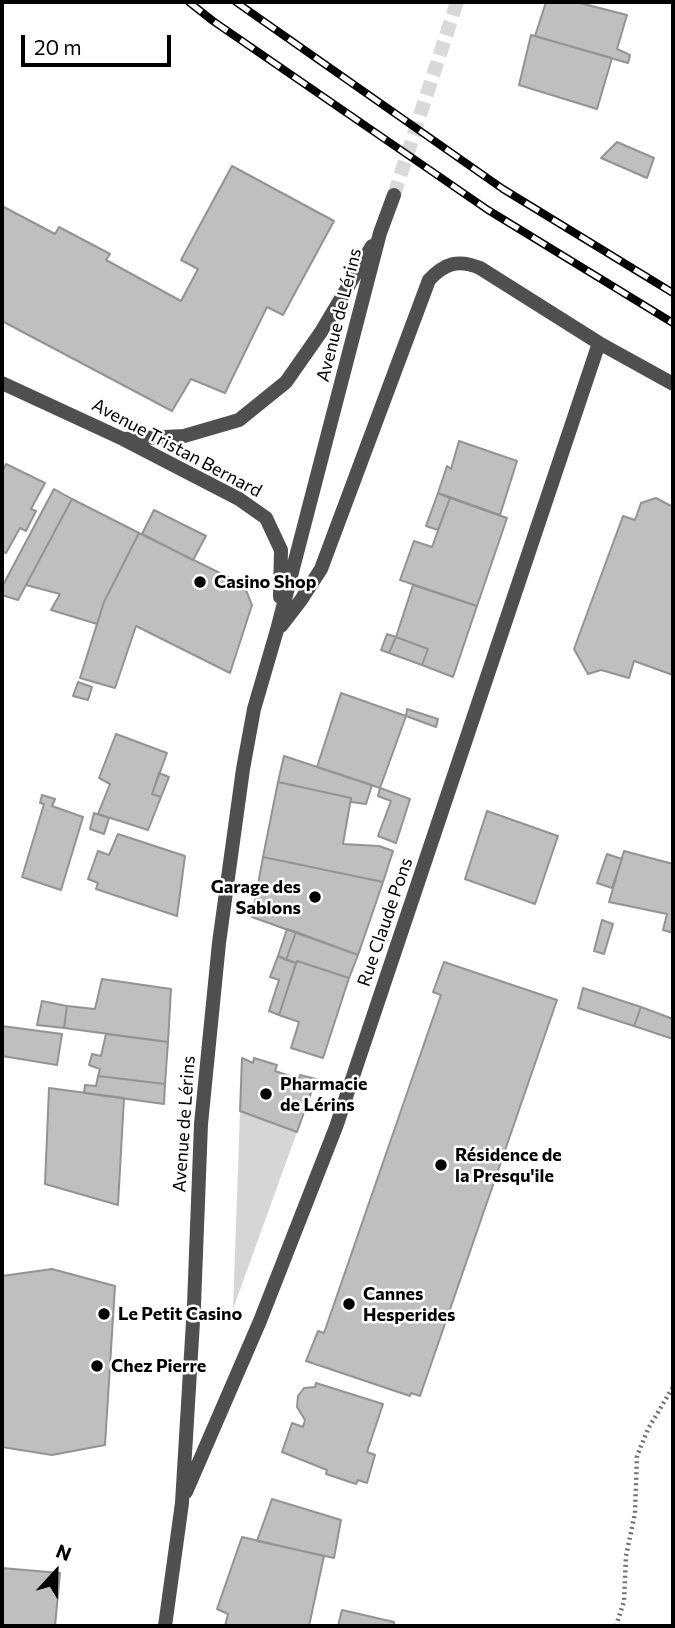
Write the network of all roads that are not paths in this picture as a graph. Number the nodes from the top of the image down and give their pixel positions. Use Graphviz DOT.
graph roads {
  1 [pos="394,195"];
  2 [pos="380,233"];
  3 [pos="599,343"];
  4 [pos="2,383"];
  5 [pos="673,384"];
  6 [pos="123,439"];
  7 [pos="277,630"];
  8 [pos="182,1503"];
  9 [pos="165,1626"];
  1 -- 2 [label="street"];
  2 -- 6 [label="street, Avenue de Lérins"];
  2 -- 7 [label="street, Avenue de Lérins"];
  3 -- 5 [label="street, Avenue de Lérins"];
  3 -- 7 [label="street, Avenue de Lérins"];
  3 -- 8 [label="street, Rue Claude Pons"];
  4 -- 6 [label="street, Avenue Tristan Bernard"];
  6 -- 7 [label="street, Avenue Tristan Bernard"];
  7 -- 8 [label="street, Avenue de Lérins"];
  8 -- 9 [label="street, Avenue de Lérins"];
}
